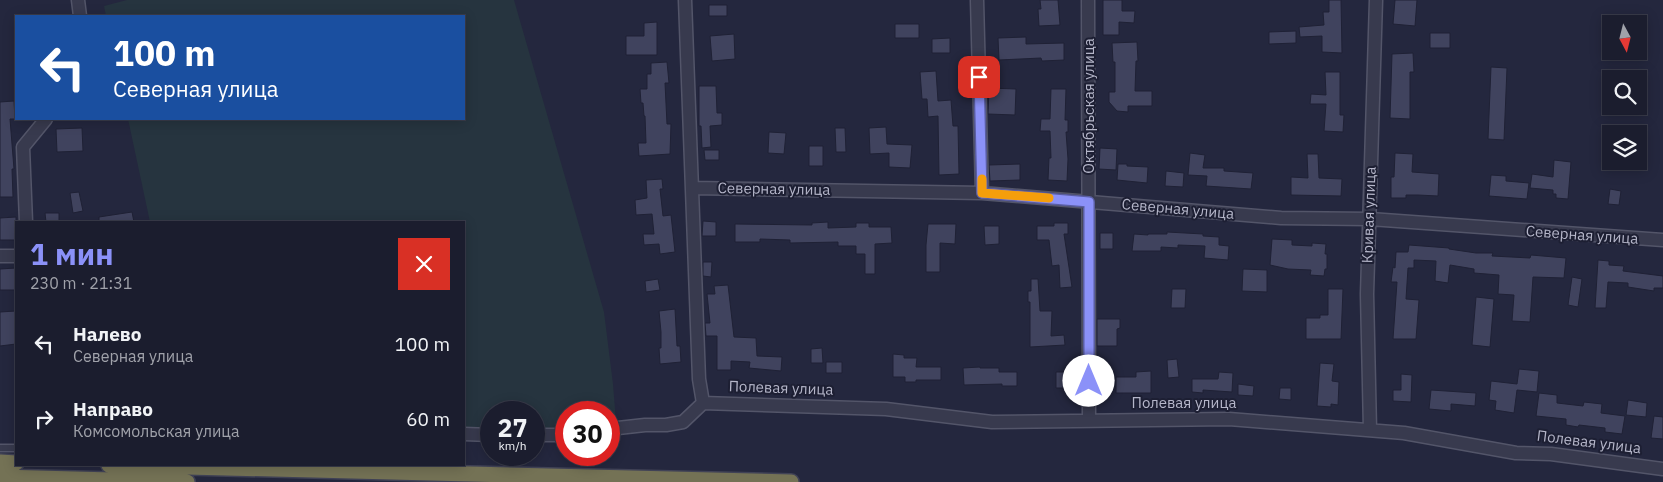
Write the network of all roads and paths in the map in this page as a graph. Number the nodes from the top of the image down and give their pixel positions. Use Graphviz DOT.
graph roads {
  1 [pos="78,0"];
  2 [pos="685,0"];
  3 [pos="977,0"];
  4 [pos="1088,0"];
  5 [pos="1376,0"];
  6 [pos="80,15"];
  7 [pos="45,120"];
  8 [pos="693,188"];
  9 [pos="982,193"];
  10 [pos="1089,202"];
  11 [pos="1370,220"];
  12 [pos="26,221"];
  13 [pos="1663,240"];
  14 [pos="0,256"];
  15 [pos="15,256"];
  16 [pos="703,403"];
  17 [pos="1089,421"];
  18 [pos="620,428"];
  19 [pos="1370,430"];
  20 [pos="465,434"];
  21 [pos="480,435"];
  22 [pos="0,448"];
  23 [pos="15,448"];
  24 [pos="0,462"];
  25 [pos="15,463"];
  26 [pos="149,466"];
  27 [pos="1663,469"];
  28 [pos="0,477"];
  29 [pos="187,482"];
  30 [pos="791,482"];
  1 -- 6 [label="street"];
  2 -- 8 [label="street"];
  3 -- 9 [label="street"];
  4 -- 10 [label="street, Октябрьская улица"];
  5 -- 11 [label="street, Кривая улица"];
  7 -- 12 [label="street"];
  8 -- 9 [label="street, Северная улица"];
  8 -- 16 [label="street"];
  9 -- 10 [label="street, Северная улица"];
  10 -- 11 [label="street, Северная улица"];
  10 -- 17 [label="street, Октябрьская улица"];
  11 -- 13 [label="street, Северная улица"];
  11 -- 19 [label="street, Кривая улица"];
  14 -- 15 [label="street"];
  16 -- 17 [label="street, Полевая улица"];
  16 -- 18 [label="street"];
  17 -- 19 [label="street, Полевая улица"];
  19 -- 27 [label="street, Полевая улица"];
  20 -- 21 [label="street"];
  22 -- 23 [label="lane"];
  24 -- 25 [label="highway"];
  26 -- 30 [label="highway"];
  28 -- 29 [label="highway"];
}
